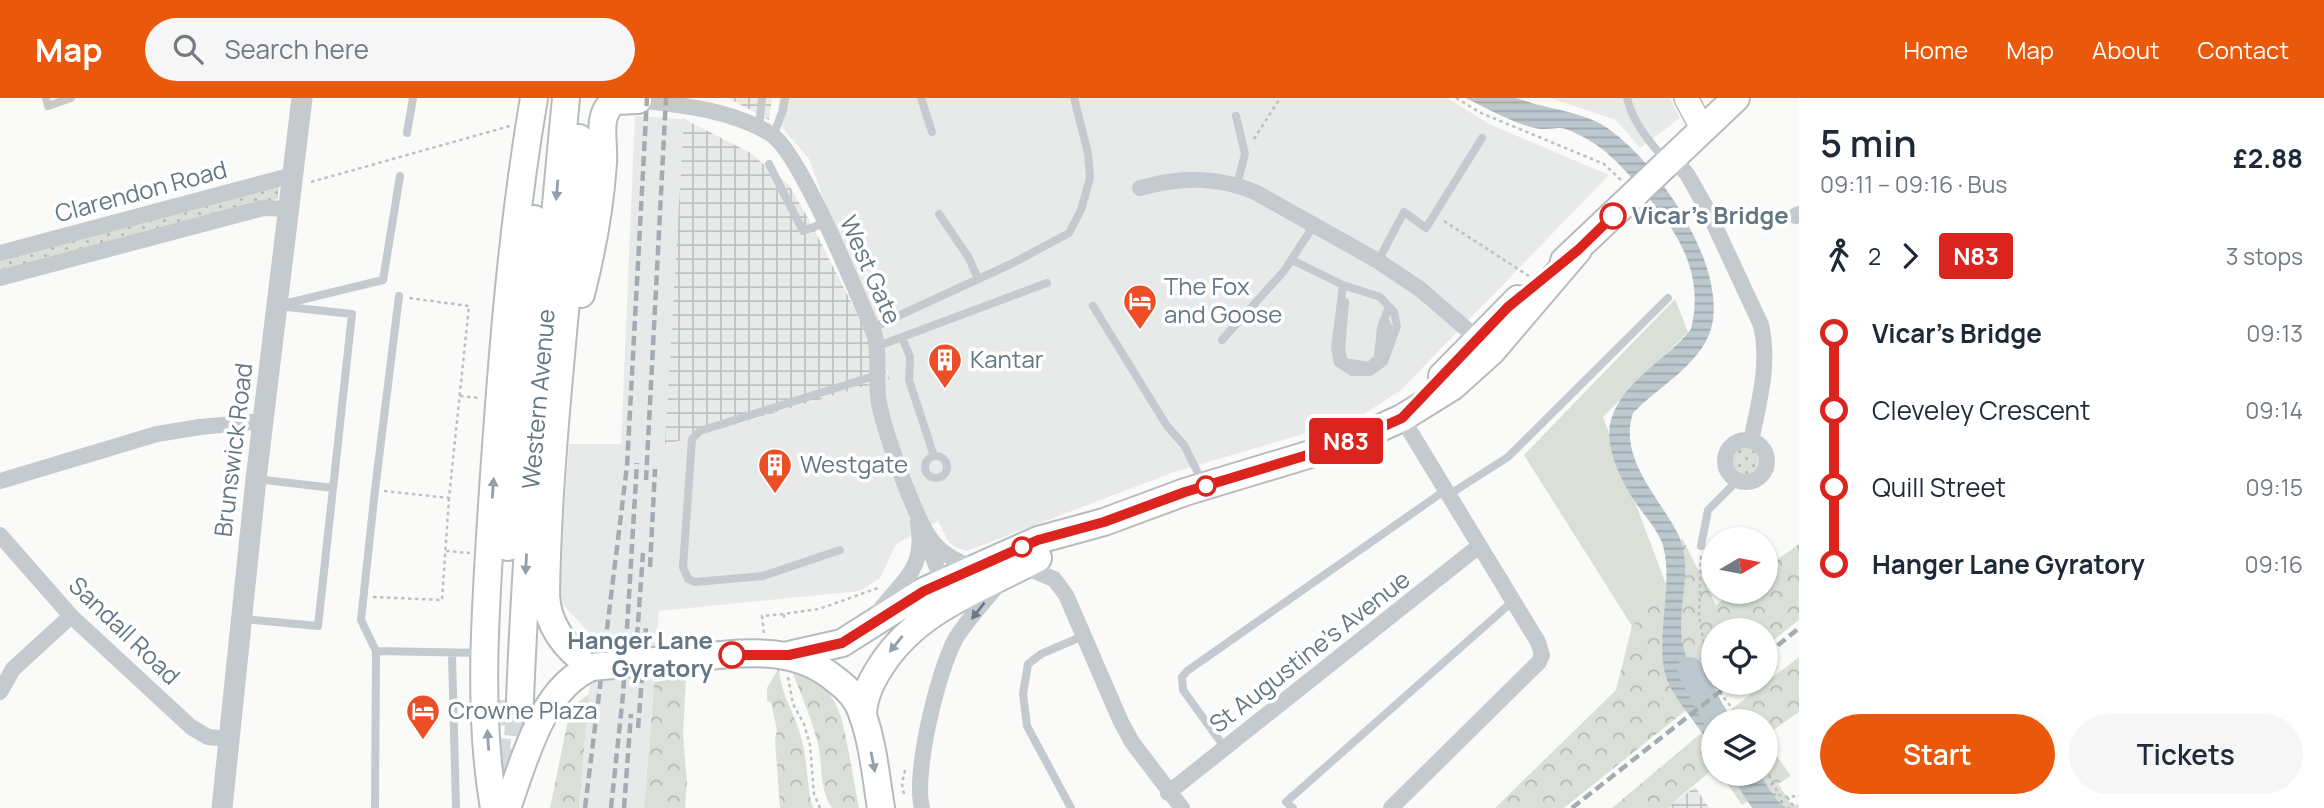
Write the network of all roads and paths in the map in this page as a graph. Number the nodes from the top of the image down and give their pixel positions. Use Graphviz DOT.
graph roads {
  1 [pos="46,98"];
  2 [pos="71,98"];
  3 [pos="302,98"];
  4 [pos="413,98"];
  5 [pos="534,98"];
  6 [pos="544,98"];
  7 [pos="566,98"];
  8 [pos="582,98"];
  9 [pos="762,98"];
  10 [pos="785,98"];
  11 [pos="921,98"];
  12 [pos="1074,98"];
  13 [pos="1280,98"];
  14 [pos="1456,98"];
  15 [pos="1628,98"];
  16 [pos="1686,98"];
  17 [pos="1736,98"];
  18 [pos="638,100"];
  19 [pos="1236,116"];
  20 [pos="503,128"];
  21 [pos="1702,128"];
  22 [pos="766,132"];
  23 [pos="932,132"];
  24 [pos="407,133"];
  25 [pos="1482,138"];
  26 [pos="1244,154"];
  27 [pos="1666,163"];
  28 [pos="769,164"];
  29 [pos="400,176"];
  30 [pos="293,181"];
  31 [pos="1237,185"];
  32 [pos="1140,188"];
  33 [pos="1633,197"];
  34 [pos="289,209"];
  35 [pos="939,214"];
  36 [pos="1434,215"];
  37 [pos="824,223"];
  38 [pos="1314,225"];
  39 [pos="1578,250"];
  40 [pos="0,253"];
  41 [pos="1292,260"];
  42 [pos="1378,261"];
  43 [pos="0,278"];
  44 [pos="978,279"];
  45 [pos="1538,282"];
  46 [pos="1047,283"];
  47 [pos="1343,285"];
  48 [pos="399,296"];
  49 [pos="1668,298"];
  50 [pos="278,306"];
  51 [pos="1093,306"];
  52 [pos="1388,307"];
  53 [pos="872,328"];
  54 [pos="902,337"];
  55 [pos="1222,341"];
  56 [pos="1484,344"];
  57 [pos="878,346"];
  58 [pos="877,375"];
  59 [pos="561,377"];
  60 [pos="460,396"];
  61 [pos="474,397"];
  62 [pos="1402,418"];
  63 [pos="264,421"];
  64 [pos="1751,441"];
  65 [pos="934,456"];
  66 [pos="256,479"];
  67 [pos="0,481"];
  68 [pos="1737,481"];
  69 [pos="1205,486"];
  70 [pos="333,488"];
  71 [pos="375,490"];
  72 [pos="1448,492"];
  73 [pos="449,498"];
  74 [pos="916,510"];
  75 [pos="1104,522"];
  76 [pos="1705,527"];
  77 [pos="0,535"];
  78 [pos="932,541"];
  79 [pos="1479,546"];
  80 [pos="1701,546"];
  81 [pos="841,550"];
  82 [pos="446,551"];
  83 [pos="461,552"];
  84 [pos="974,568"];
  85 [pos="1015,569"];
  86 [pos="882,586"];
  87 [pos="946,592"];
  88 [pos="364,597"];
  89 [pos="1513,601"];
  90 [pos="71,616"];
  91 [pos="762,616"];
  92 [pos="241,619"];
  93 [pos="869,624"];
  94 [pos="1083,636"];
  95 [pos="376,651"];
  96 [pos="485,653"];
  97 [pos="452,654"];
  98 [pos="789,665"];
  99 [pos="592,667"];
  100 [pos="0,692"];
  101 [pos="1733,709"];
  102 [pos="863,716"];
  103 [pos="229,739"];
  104 [pos="1225,747"];
  105 [pos="1775,786"];
  106 [pos="1168,793"];
  107 [pos="1799,796"];
  108 [pos="1787,797"];
  109 [pos="222,808"];
  110 [pos="375,808"];
  111 [pos="456,808"];
  112 [pos="494,808"];
  113 [pos="507,808"];
  114 [pos="820,808"];
  115 [pos="881,808"];
  116 [pos="922,808"];
  117 [pos="1071,808"];
  118 [pos="1182,808"];
  119 [pos="1293,808"];
  120 [pos="1391,808"];
  121 [pos="1795,808"];
  1 -- 2 [label="lane"];
  3 -- 30 [label="street, Brunswick Road"];
  4 -- 24 [label="lane"];
  96 -- 5 [label="main road, one-way"];
  7 -- 6 [label="main road, Western Avenue, one-way"];
  8 -- 59 [label="main road"];
  9 -- 22 [label="lane"];
  10 -- 22 [label="lane"];
  11 -- 23 [label="lane"];
  12 -- 44 [label="lane"];
  13 -- 26 [label="path"];
  14 -- 33 [label="path"];
  15 -- 27 [label="lane"];
  16 -- 21 [label="main road"];
  17 -- 21 [label="main road"];
  18 -- 22 [label="street"];
  18 -- 59 [label="main road"];
  19 -- 26 [label="lane"];
  20 -- 30 [label="path"];
  21 -- 27 [label="main road"];
  22 -- 37 [label="street, West Gate"];
  25 -- 36 [label="lane"];
  26 -- 31 [label="lane"];
  27 -- 33 [label="main road"];
  27 -- 64 [label="street"];
  28 -- 37 [label="lane"];
  29 -- 50 [label="lane"];
  30 -- 34 [label="street, Brunswick Road"];
  30 -- 40 [label="street, Clarendon Road"];
  31 -- 32 [label="street"];
  31 -- 38 [label="street"];
  33 -- 39 [label="main road"];
  34 -- 43 [label="street, Clarendon Road"];
  34 -- 50 [label="street, Brunswick Road"];
  35 -- 44 [label="lane"];
  36 -- 42 [label="lane"];
  36 -- 45 [label="path"];
  37 -- 53 [label="street, West Gate"];
  38 -- 41 [label="lane"];
  38 -- 42 [label="street"];
  39 -- 45 [label="main road"];
  39 -- 56 [label="main road"];
  41 -- 47 [label="lane"];
  41 -- 55 [label="lane"];
  42 -- 56 [label="street"];
  44 -- 53 [label="lane"];
  45 -- 56 [label="main road"];
  46 -- 54 [label="lane"];
  47 -- 52 [label="lane"];
  47 -- 52 [label="lane"];
  47 -- 52 [label="lane"];
  48 -- 60 [label="path"];
  48 -- 71 [label="lane"];
  49 -- 72 [label="lane"];
  50 -- 63 [label="street, Brunswick Road"];
  50 -- 70 [label="lane"];
  51 -- 69 [label="lane"];
  53 -- 57 [label="street, West Gate"];
  54 -- 57 [label="lane"];
  54 -- 65 [label="lane"];
  56 -- 62 [label="main road"];
  57 -- 58 [label="street, West Gate"];
  58 -- 74 [label="street, West Gate"];
  58 -- 81 [label="lane"];
  59 -- 99 [label="main road"];
  60 -- 61 [label="path"];
  60 -- 73 [label="path"];
  62 -- 69 [label="main road"];
  62 -- 72 [label="street"];
  63 -- 66 [label="street, Brunswick Road"];
  63 -- 67 [label="street"];
  64 -- 68 [label="street"];
  64 -- 68 [label="street"];
  66 -- 70 [label="lane"];
  66 -- 92 [label="street, Brunswick Road"];
  68 -- 76 [label="lane"];
  69 -- 75 [label="main road"];
  70 -- 92 [label="lane"];
  71 -- 73 [label="path"];
  71 -- 88 [label="lane"];
  72 -- 79 [label="street"];
  72 -- 104 [label="lane"];
  73 -- 82 [label="path"];
  74 -- 78 [label="street, West Gate"];
  74 -- 93 [label="street, West Gate"];
  75 -- 84 [label="main road"];
  75 -- 85 [label="main road"];
  77 -- 90 [label="street, Sandall Road"];
  78 -- 84 [label="street, West Gate"];
  78 -- 87 [label="street, West Gate"];
  79 -- 89 [label="street"];
  79 -- 104 [label="street, St Augustine's Avenue"];
  80 -- 101 [label="path"];
  82 -- 83 [label="path"];
  82 -- 88 [label="path"];
  84 -- 87 [label="main road"];
  85 -- 87 [label="main road"];
  85 -- 94 [label="street"];
  85 -- 116 [label="street, one-way"];
  86 -- 91 [label="path"];
  87 -- 93 [label="main road"];
  87 -- 102 [label="main road, one-way"];
  88 -- 95 [label="lane"];
  89 -- 119 [label="lane"];
  89 -- 120 [label="street"];
  90 -- 100 [label="street"];
  90 -- 103 [label="street, Sandall Road"];
  92 -- 103 [label="street, Brunswick Road"];
  93 -- 98 [label="main road"];
  94 -- 106 [label="street"];
  94 -- 117 [label="lane"];
  95 -- 97 [label="lane"];
  95 -- 110 [label="lane"];
  96 -- 97 [label="lane"];
  112 -- 96 [label="main road, one-way"];
  97 -- 111 [label="lane"];
  98 -- 99 [label="main road, bridge"];
  98 -- 102 [label="main road"];
  98 -- 114 [label="path"];
  99 -- 113 [label="main road"];
  102 -- 115 [label="main road, one-way"];
  103 -- 109 [label="street, Brunswick Road"];
  104 -- 106 [label="street, St Augustine's Avenue"];
  105 -- 108 [label="path"];
  106 -- 118 [label="street"];
  107 -- 108 [label="path"];
  108 -- 121 [label="path"];
}
